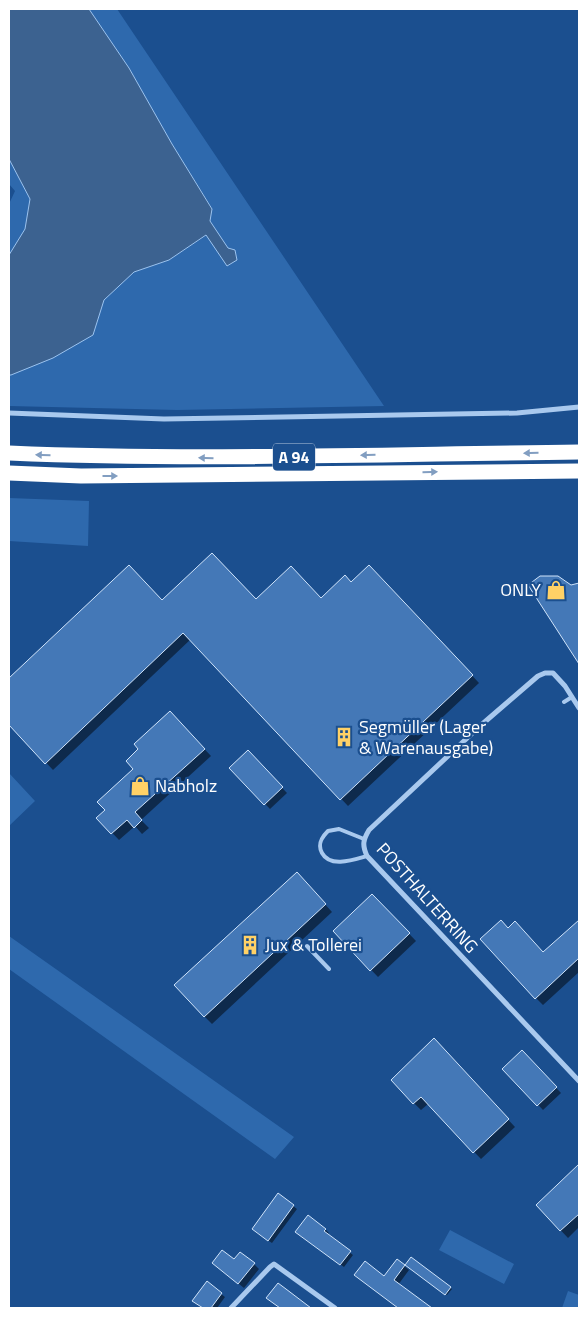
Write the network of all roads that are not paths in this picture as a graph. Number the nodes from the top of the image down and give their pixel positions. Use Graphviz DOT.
graph roads {
  1 [pos="579,406"];
  2 [pos="9,413"];
  3 [pos="579,452"];
  4 [pos="9,454"];
  5 [pos="579,471"];
  6 [pos="9,473"];
  7 [pos="572,697"];
  8 [pos="564,702"];
  9 [pos="579,708"];
  10 [pos="364,839"];
  11 [pos="366,856"];
  12 [pos="307,946"];
  13 [pos="328,969"];
  14 [pos="579,1081"];
  15 [pos="231,1308"];
  16 [pos="335,1308"];
  1 -- 2 [label="street"];
  3 -- 4 [label="highway, A 94, one-way"];
  6 -- 5 [label="highway, A 94, one-way"];
  7 -- 8 [label="lane"];
  7 -- 9 [label="street, POSTHALTERRING"];
  7 -- 10 [label="street, POSTHALTERRING"];
  10 -- 11 [label="street, POSTHALTERRING"];
  10 -- 11 [label="lane"];
  11 -- 14 [label="street, POSTHALTERRING"];
  12 -- 13 [label="lane"];
  15 -- 16 [label="street"];
}
